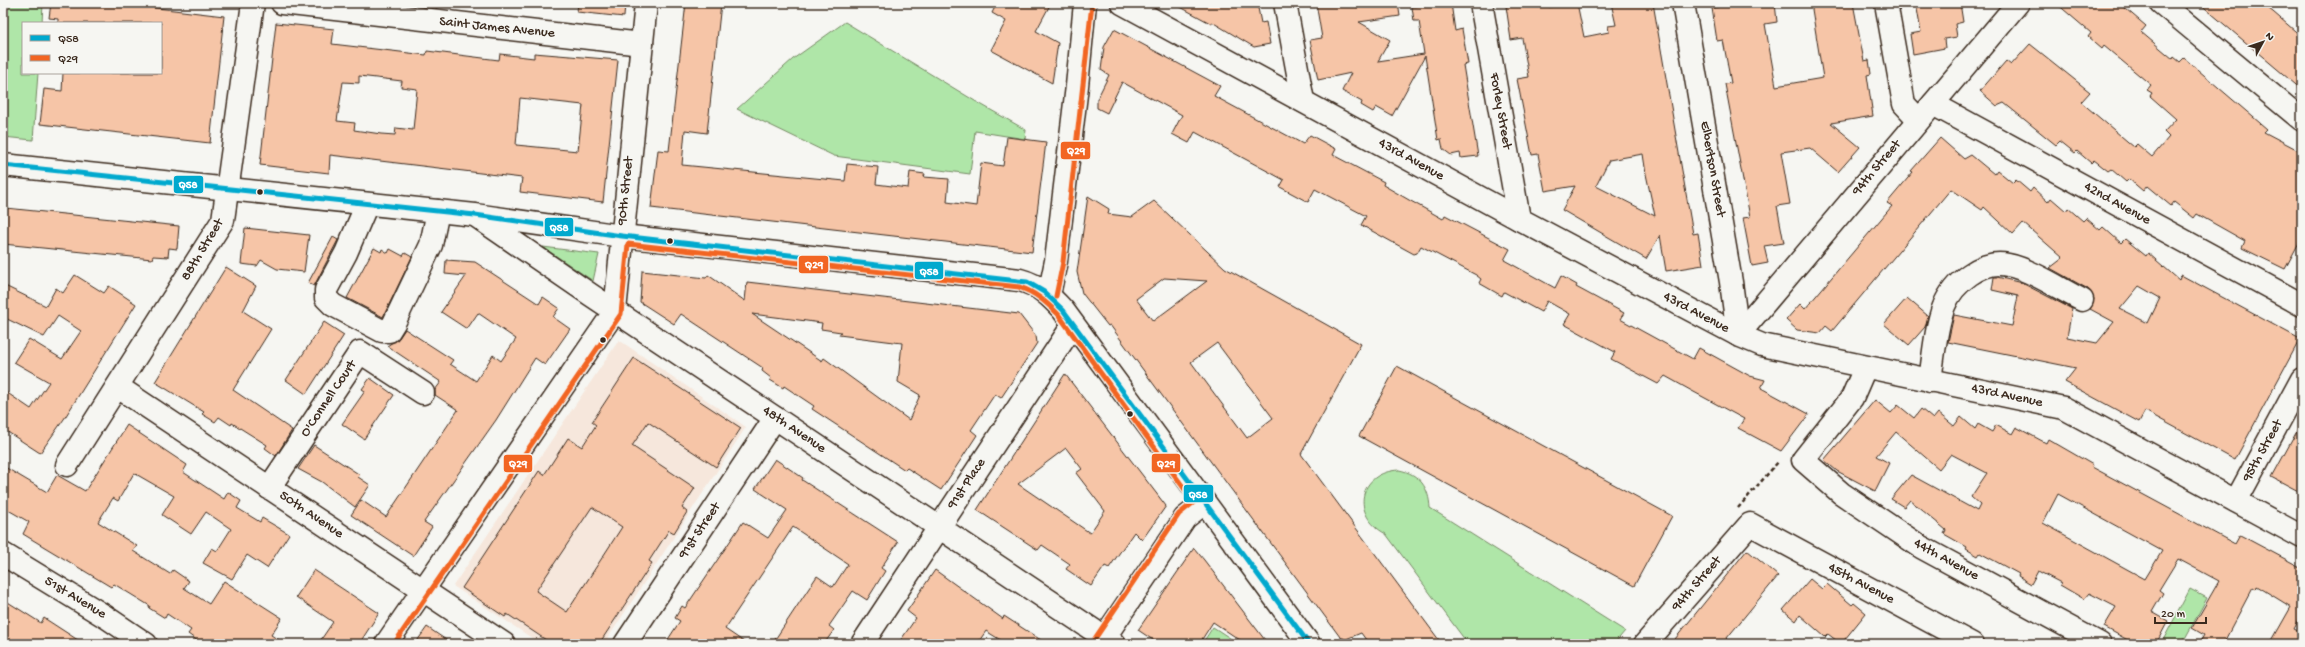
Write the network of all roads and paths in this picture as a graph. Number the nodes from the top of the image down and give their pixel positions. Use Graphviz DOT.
graph roads {
  1 [pos="253,3"];
  2 [pos="282,3"];
  3 [pos="646,3"];
  4 [pos="1084,3"];
  5 [pos="1122,3"];
  6 [pos="1285,3"];
  7 [pos="1481,3"];
  8 [pos="1683,3"];
  9 [pos="1886,3"];
  10 [pos="2018,3"];
  11 [pos="2161,3"];
  12 [pos="642,44"];
  13 [pos="1303,101"];
  14 [pos="1926,111"];
  15 [pos="2302,120"];
  16 [pos="3,164"];
  17 [pos="228,189"];
  18 [pos="367,204"];
  19 [pos="438,211"];
  20 [pos="475,215"];
  21 [pos="1519,219"];
  22 [pos="622,236"];
  23 [pos="1048,295"];
  24 [pos="2300,299"];
  25 [pos="2082,300"];
  26 [pos="615,311"];
  27 [pos="1073,325"];
  28 [pos="1738,335"];
  29 [pos="1865,368"];
  30 [pos="2302,380"];
  31 [pos="1930,381"];
  32 [pos="118,387"];
  33 [pos="423,393"];
  34 [pos="775,418"];
  35 [pos="1779,461"];
  36 [pos="68,465"];
  37 [pos="269,488"];
  38 [pos="2236,501"];
  39 [pos="1204,503"];
  40 [pos="1744,516"];
  41 [pos="938,526"];
  42 [pos="2302,537"];
  43 [pos="3,554"];
  44 [pos="422,590"];
  45 [pos="1106,642"];
  46 [pos="146,644"];
  47 [pos="386,644"];
  48 [pos="504,644"];
  49 [pos="624,644"];
  50 [pos="862,644"];
  51 [pos="1309,644"];
  52 [pos="1645,644"];
  53 [pos="1972,644"];
  54 [pos="2100,644"];
  1 -- 17 [label="street, 88th Street"];
  2 -- 12 [label="street, Saint James Avenue"];
  3 -- 12 [label="street, 90th Street"];
  4 -- 23 [label="street"];
  5 -- 13 [label="street, 43rd Avenue"];
  6 -- 13 [label="street"];
  7 -- 21 [label="street, Forley Street"];
  8 -- 28 [label="street, Elbertson Street"];
  9 -- 14 [label="street, 42nd Avenue"];
  10 -- 14 [label="street, 94th Street"];
  11 -- 15 [label="street"];
  12 -- 22 [label="street, 90th Street"];
  13 -- 21 [label="street, 43rd Avenue"];
  14 -- 24 [label="street, 42nd Avenue"];
  14 -- 28 [label="street, 94th Street"];
  16 -- 17 [label="street"];
  17 -- 18 [label="street"];
  17 -- 32 [label="street, 88th Street"];
  18 -- 19 [label="street"];
  18 -- 19 [label="street"];
  19 -- 20 [label="street"];
  20 -- 22 [label="street"];
  20 -- 26 [label="street, 48th Avenue"];
  21 -- 28 [label="street, 43rd Avenue"];
  22 -- 23 [label="street"];
  22 -- 26 [label="street, 90th Street"];
  23 -- 27 [label="street"];
  25 -- 31 [label="street"];
  26 -- 34 [label="street, 48th Avenue"];
  26 -- 44 [label="street, 90th Street"];
  27 -- 39 [label="street"];
  27 -- 41 [label="street, 91st Place"];
  28 -- 29 [label="street, 43rd Avenue"];
  29 -- 31 [label="street, 43rd Avenue"];
  29 -- 54 [label="street, 44th Avenue"];
  30 -- 38 [label="street, 95th Street"];
  31 -- 38 [label="street, 43rd Avenue"];
  32 -- 36 [label="street, 88th Street"];
  32 -- 37 [label="street, 50th Avenue"];
  33 -- 37 [label="street, O'Connell Court"];
  34 -- 41 [label="street, 48th Avenue"];
  34 -- 49 [label="street, 91st Street"];
  35 -- 40 [label="path"];
  37 -- 44 [label="street, 50th Avenue"];
  38 -- 42 [label="street, 43rd Avenue"];
  39 -- 45 [label="street"];
  39 -- 51 [label="street"];
  40 -- 52 [label="street, 94th Street"];
  40 -- 53 [label="street, 45th Avenue"];
  41 -- 45 [label="street, 48th Avenue"];
  41 -- 50 [label="street, 91st Place"];
  43 -- 46 [label="street, 51st Avenue"];
  44 -- 47 [label="street, 90th Street"];
  44 -- 48 [label="street, 50th Avenue"];
}
